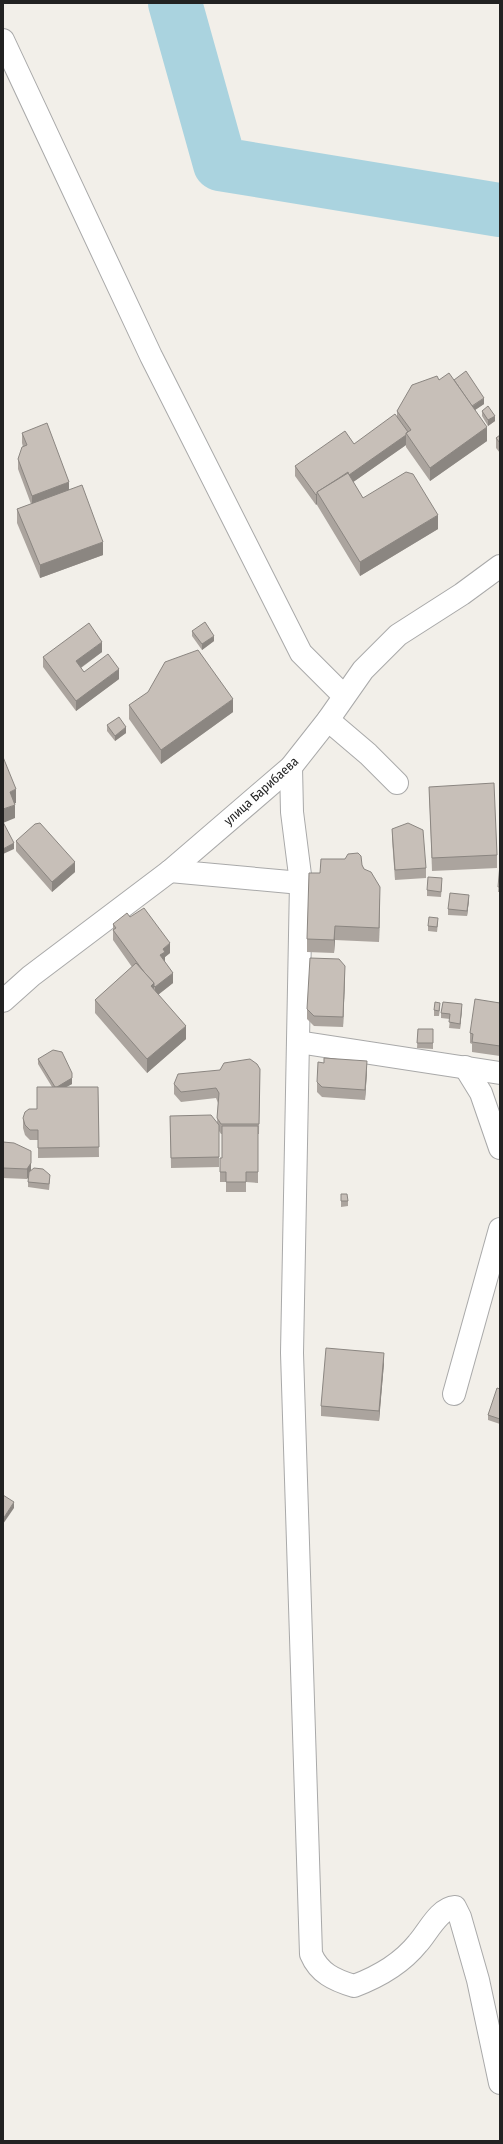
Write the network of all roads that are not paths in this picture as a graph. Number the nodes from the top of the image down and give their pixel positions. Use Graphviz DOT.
graph roads {
  1 [pos="3,40"];
  2 [pos="500,566"];
  3 [pos="344,696"];
  4 [pos="328,720"];
  5 [pos="291,768"];
  6 [pos="397,782"];
  7 [pos="170,871"];
  8 [pos="301,883"];
  9 [pos="3,1001"];
  10 [pos="298,1042"];
  11 [pos="465,1067"];
  12 [pos="500,1073"];
  13 [pos="500,1148"];
  14 [pos="500,1229"];
  15 [pos="454,1394"];
  16 [pos="500,2083"];
  1 -- 3 [label="street"];
  2 -- 3 [label="street, улица Барибаева"];
  3 -- 4 [label="street, улица Барибаева"];
  4 -- 5 [label="street, улица Барибаева"];
  4 -- 6 [label="street"];
  5 -- 7 [label="street, улица Барибаева"];
  5 -- 8 [label="street"];
  7 -- 8 [label="street"];
  7 -- 9 [label="street, улица Барибаева"];
  8 -- 10 [label="street"];
  10 -- 11 [label="street"];
  10 -- 16 [label="street"];
  11 -- 12 [label="street"];
  11 -- 13 [label="street"];
  14 -- 15 [label="street"];
}
